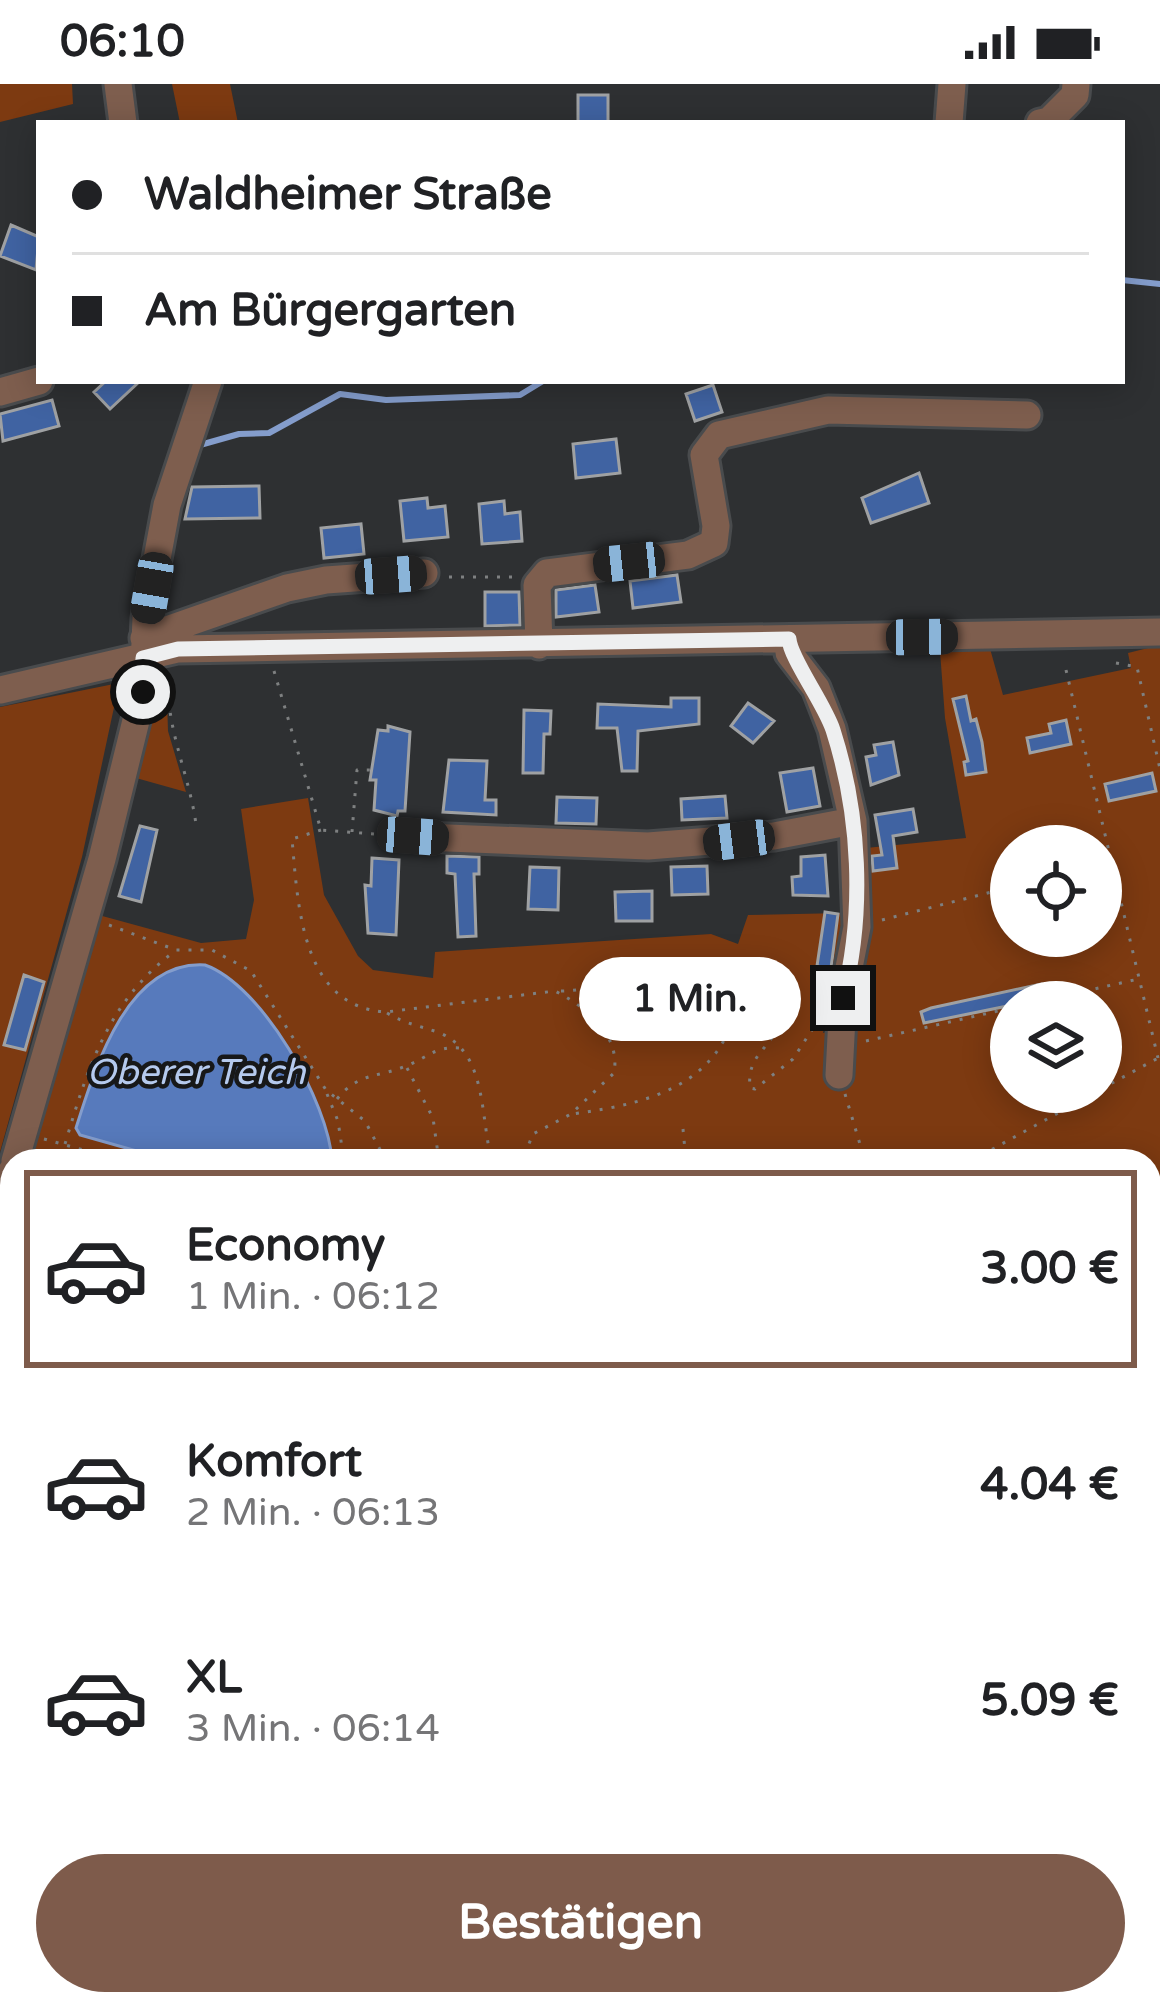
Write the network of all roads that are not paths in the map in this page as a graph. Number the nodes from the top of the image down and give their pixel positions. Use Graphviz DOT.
graph roads {
  1 [pos="118,84"];
  2 [pos="952,84"];
  3 [pos="1076,84"];
  4 [pos="124,120"];
  5 [pos="950,120"];
  6 [pos="1049,120"];
  7 [pos="36,382"];
  8 [pos="207,384"];
  9 [pos="0,392"];
  10 [pos="1027,416"];
  11 [pos="424,573"];
  12 [pos="1160,632"];
  13 [pos="789,639"];
  14 [pos="538,645"];
  15 [pos="151,649"];
  16 [pos="0,690"];
  17 [pos="853,821"];
  18 [pos="400,836"];
  19 [pos="840,1061"];
  20 [pos="18,1149"];
  1 -- 4 [label="street"];
  2 -- 5 [label="street"];
  3 -- 6 [label="street"];
  7 -- 9 [label="street"];
  8 -- 15 [label="street"];
  10 -- 14 [label="street"];
  11 -- 15 [label="street"];
  12 -- 13 [label="street"];
  13 -- 14 [label="street"];
  13 -- 17 [label="street"];
  14 -- 15 [label="street"];
  15 -- 16 [label="street"];
  15 -- 20 [label="street"];
  17 -- 18 [label="street"];
  17 -- 19 [label="street"];
}
